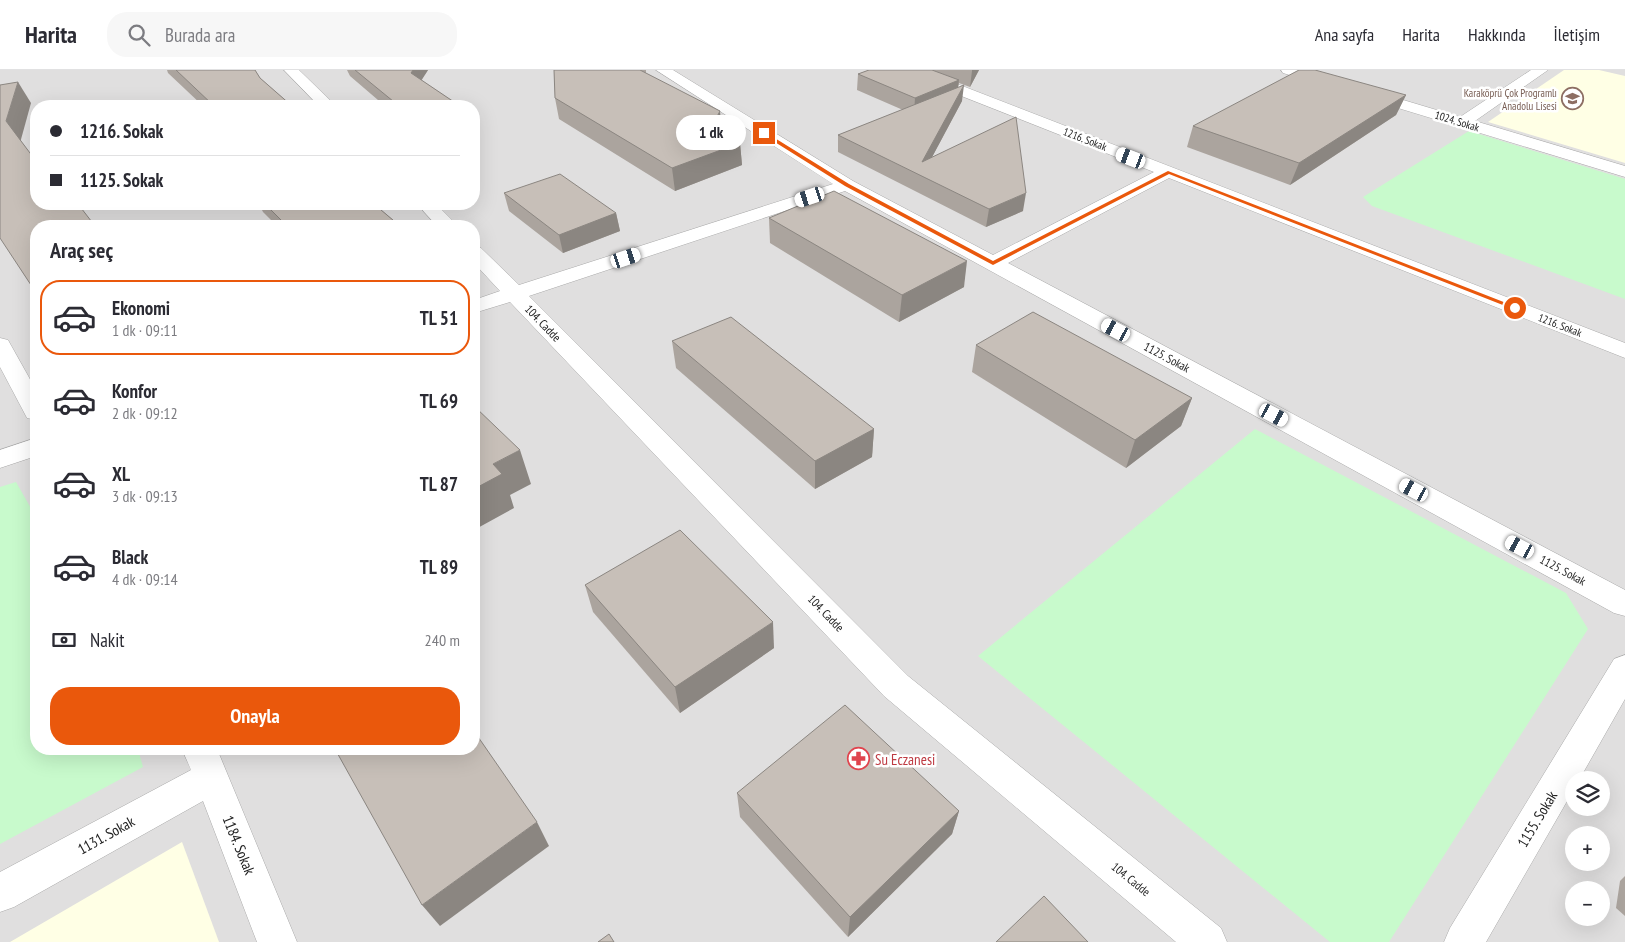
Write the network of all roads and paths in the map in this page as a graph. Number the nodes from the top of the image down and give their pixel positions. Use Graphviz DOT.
graph roads {
  1 [pos="291,70"];
  2 [pos="663,70"];
  3 [pos="908,70"];
  4 [pos="1288,70"];
  5 [pos="1541,70"];
  6 [pos="322,100"];
  7 [pos="1462,123"];
  8 [pos="1168,172"];
  9 [pos="1625,172"];
  10 [pos="847,185"];
  11 [pos="432,210"];
  12 [pos="442,220"];
  13 [pos="480,258"];
  14 [pos="993,263"];
  15 [pos="515,294"];
  16 [pos="480,305"];
  17 [pos="0,345"];
  18 [pos="1625,351"];
  19 [pos="30,401"];
  20 [pos="30,449"];
  21 [pos="0,459"];
  22 [pos="1625,604"];
  23 [pos="1625,669"];
  24 [pos="205,763"];
  25 [pos="0,893"];
  26 [pos="277,942"];
  27 [pos="1207,942"];
  28 [pos="1464,942"];
  1 -- 6 [label="street"];
  2 -- 10 [label="street, 1125. Sokak"];
  3 -- 8 [label="street, 1216. Sokak"];
  4 -- 7 [label="street, 1024. Sokak"];
  5 -- 7 [label="street"];
  7 -- 9 [label="street, 1024. Sokak"];
  8 -- 14 [label="street"];
  8 -- 18 [label="street, 1216. Sokak"];
  10 -- 14 [label="street, 1125. Sokak"];
  10 -- 15 [label="street"];
  11 -- 12 [label="street"];
  13 -- 15 [label="street, 104. Cadde"];
  14 -- 22 [label="street, 1125. Sokak"];
  15 -- 16 [label="street"];
  15 -- 27 [label="street, 104. Cadde"];
  17 -- 19 [label="street"];
  20 -- 21 [label="street"];
  23 -- 28 [label="street, 1155. Sokak"];
  24 -- 25 [label="street, 1131. Sokak"];
  24 -- 26 [label="street, 1184. Sokak"];
}
